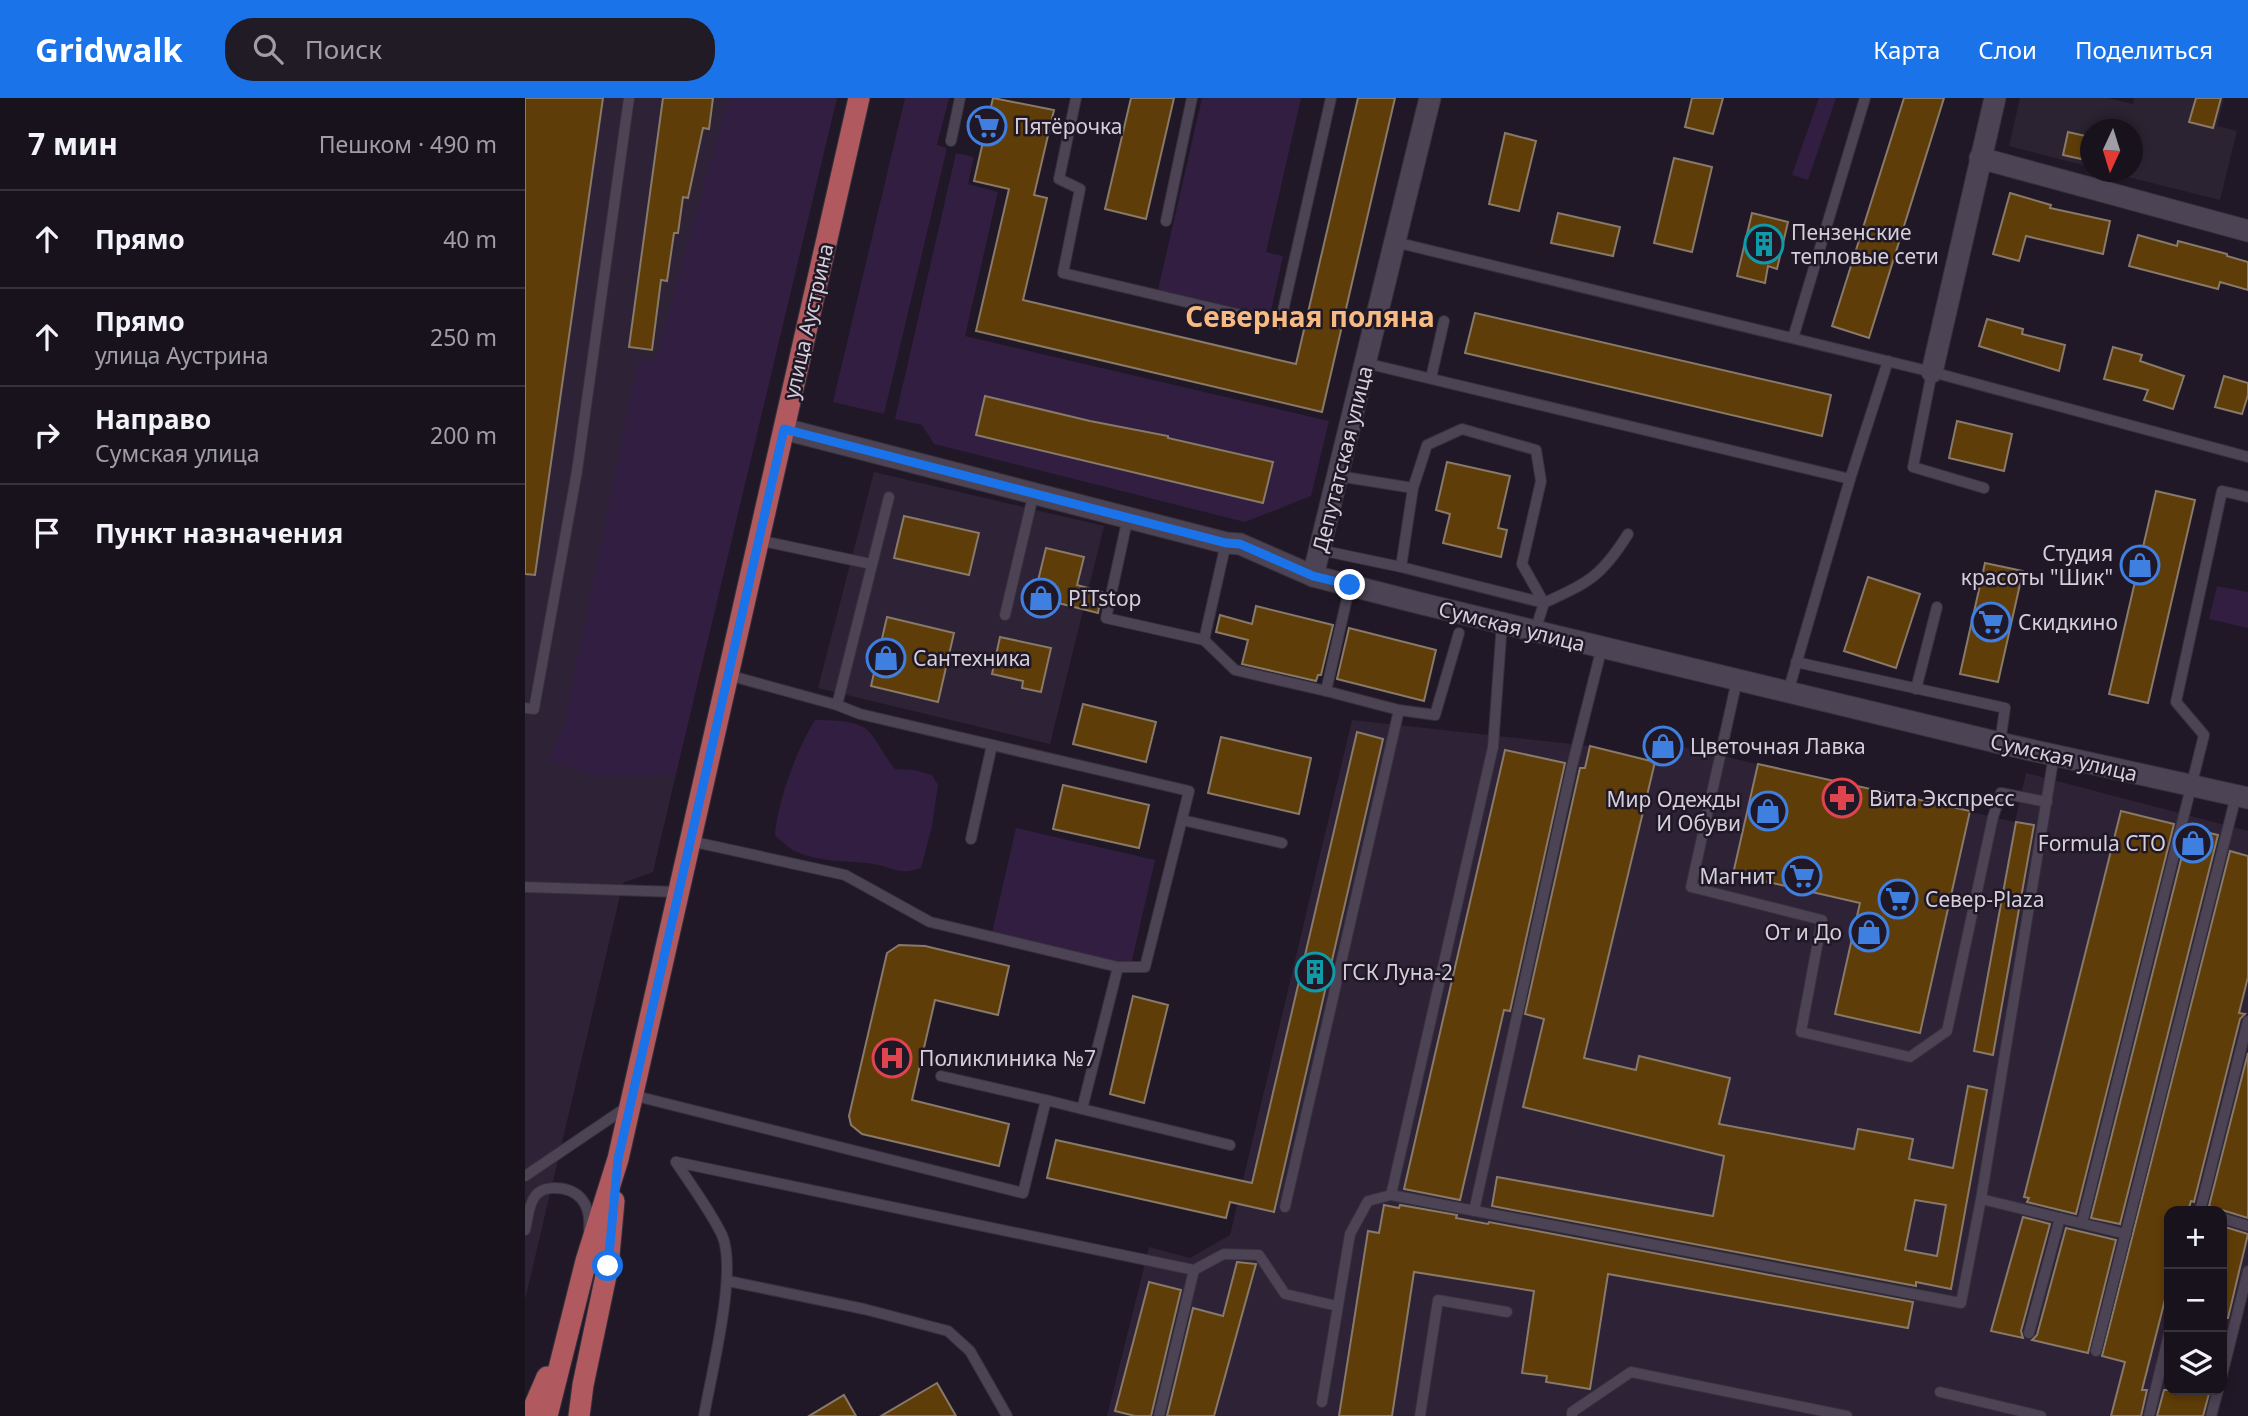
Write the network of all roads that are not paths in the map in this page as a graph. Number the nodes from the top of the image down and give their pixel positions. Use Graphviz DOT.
graph roads {
  1 [pos="629,98"];
  2 [pos="859,98"];
  3 [pos="960,98"];
  4 [pos="1076,98"];
  5 [pos="1192,98"];
  6 [pos="1331,98"];
  7 [pos="1430,98"];
  8 [pos="1865,98"];
  9 [pos="1995,98"];
  10 [pos="951,141"];
  11 [pos="1980,158"];
  12 [pos="1167,221"];
  13 [pos="2248,231"];
  14 [pos="1395,242"];
  15 [pos="1444,321"];
  16 [pos="1793,338"];
  17 [pos="1888,361"];
  18 [pos="1365,363"];
  19 [pos="1932,372"];
  20 [pos="1431,378"];
  21 [pos="784,429"];
  22 [pos="2248,457"];
  23 [pos="1338,476"];
  24 [pos="1850,479"];
  25 [pos="1413,488"];
  26 [pos="1984,488"];
  27 [pos="1034,492"];
  28 [pos="889,496"];
  29 [pos="2248,497"];
  30 [pos="1128,517"];
  31 [pos="1628,534"];
  32 [pos="758,540"];
  33 [pos="1226,543"];
  34 [pos="1320,550"];
  35 [pos="871,564"];
  36 [pos="1401,567"];
  37 [pos="1313,576"];
  38 [pos="1350,585"];
  39 [pos="1545,603"];
  40 [pos="1937,607"];
  41 [pos="1005,615"];
  42 [pos="1502,623"];
  43 [pos="1535,631"];
  44 [pos="1459,633"];
  45 [pos="1204,640"];
  46 [pos="1602,647"];
  47 [pos="1796,662"];
  48 [pos="728,675"];
  49 [pos="1737,680"];
  50 [pos="1916,689"];
  51 [pos="1326,691"];
  52 [pos="1787,692"];
  53 [pos="837,705"];
  54 [pos="525,708"];
  55 [pos="1399,710"];
  56 [pos="2000,743"];
  57 [pos="992,745"];
  58 [pos="2054,755"];
  59 [pos="2193,786"];
  60 [pos="2245,797"];
  61 [pos="2047,802"];
  62 [pos="1182,820"];
  63 [pos="971,839"];
  64 [pos="690,841"];
  65 [pos="1282,843"];
  66 [pos="525,887"];
  67 [pos="678,892"];
  68 [pos="1118,967"];
  69 [pos="2248,1021"];
  70 [pos="941,1076"];
  71 [pos="631,1100"];
  72 [pos="1047,1100"];
  73 [pos="1082,1109"];
  74 [pos="1230,1145"];
  75 [pos="618,1159"];
  76 [pos="525,1176"];
  77 [pos="1391,1195"];
  78 [pos="1981,1199"];
  79 [pos="2201,1206"];
  80 [pos="1285,1207"];
  81 [pos="1473,1211"];
  82 [pos="2060,1218"];
  83 [pos="2227,1220"];
  84 [pos="2082,1223"];
  85 [pos="2248,1226"];
  86 [pos="525,1230"];
  87 [pos="2126,1234"];
  88 [pos="586,1261"];
  89 [pos="1194,1270"];
  90 [pos="2248,1271"];
  91 [pos="728,1281"];
  92 [pos="1337,1306"];
  93 [pos="1507,1312"];
  94 [pos="573,1317"];
  95 [pos="2029,1333"];
  96 [pos="2096,1351"];
  97 [pos="2164,1354"];
  98 [pos="2227,1355"];
  99 [pos="588,1356"];
  100 [pos="1940,1392"];
  101 [pos="2217,1395"];
  102 [pos="1322,1402"];
  103 [pos="530,1416"];
  104 [pos="547,1416"];
  105 [pos="579,1416"];
  106 [pos="587,1416"];
  107 [pos="704,1416"];
  108 [pos="1007,1416"];
  109 [pos="1159,1416"];
  110 [pos="1420,1416"];
  111 [pos="1572,1416"];
  112 [pos="1847,1416"];
  113 [pos="2041,1416"];
  114 [pos="2149,1416"];
  115 [pos="2211,1416"];
  1 -- 54 [label="lane"];
  2 -- 21 [label="main road, улица Аустрина"];
  3 -- 10 [label="lane"];
  4 -- 6 [label="lane"];
  5 -- 12 [label="lane"];
  7 -- 14 [label="street, Депутатская улица"];
  8 -- 16 [label="lane"];
  9 -- 11 [label="street"];
  11 -- 13 [label="street"];
  11 -- 19 [label="street"];
  14 -- 16 [label="lane"];
  14 -- 18 [label="street, Депутатская улица"];
  15 -- 20 [label="lane"];
  16 -- 17 [label="lane"];
  17 -- 19 [label="lane"];
  17 -- 24 [label="lane"];
  18 -- 20 [label="lane"];
  18 -- 23 [label="street, Депутатская улица"];
  19 -- 22 [label="lane"];
  19 -- 26 [label="lane"];
  20 -- 24 [label="lane"];
  21 -- 27 [label="street, Сумская улица"];
  21 -- 32 [label="main road, улица Аустрина"];
  23 -- 25 [label="lane"];
  23 -- 34 [label="street, Депутатская улица"];
  24 -- 47 [label="lane"];
  25 -- 36 [label="lane"];
  25 -- 39 [label="lane"];
  27 -- 30 [label="street, Сумская улица"];
  27 -- 41 [label="lane"];
  28 -- 35 [label="lane"];
  29 -- 59 [label="lane"];
  30 -- 33 [label="street, Сумская улица"];
  30 -- 45 [label="lane"];
  31 -- 39 [label="lane"];
  32 -- 35 [label="lane"];
  32 -- 48 [label="main road, улица Аустрина"];
  33 -- 37 [label="street, Сумская улица"];
  33 -- 45 [label="lane"];
  34 -- 36 [label="lane"];
  34 -- 37 [label="street, Депутатская улица"];
  35 -- 53 [label="lane"];
  36 -- 39 [label="lane"];
  37 -- 38 [label="street, Сумская улица"];
  38 -- 42 [label="street, Сумская улица"];
  38 -- 51 [label="lane"];
  39 -- 43 [label="lane"];
  40 -- 50 [label="lane"];
  42 -- 43 [label="street, Сумская улица"];
  42 -- 77 [label="lane"];
  43 -- 46 [label="street, Сумская улица"];
  44 -- 55 [label="lane"];
  45 -- 51 [label="lane"];
  46 -- 49 [label="street, Сумская улица"];
  46 -- 81 [label="lane"];
  47 -- 50 [label="lane"];
  47 -- 52 [label="lane"];
  48 -- 53 [label="lane"];
  48 -- 64 [label="main road, улица Аустрина"];
  49 -- 52 [label="street, Сумская улица"];
  49 -- 61 [label="lane"];
  50 -- 56 [label="lane"];
  51 -- 55 [label="lane"];
  52 -- 56 [label="street, Сумская улица"];
  53 -- 57 [label="lane"];
  55 -- 80 [label="lane"];
  56 -- 58 [label="street, Сумская улица"];
  57 -- 62 [label="lane"];
  57 -- 63 [label="lane"];
  58 -- 59 [label="street, Сумская улица"];
  58 -- 61 [label="lane"];
  59 -- 60 [label="street, Сумская улица"];
  59 -- 84 [label="lane"];
  60 -- 87 [label="lane"];
  61 -- 78 [label="lane"];
  62 -- 65 [label="lane"];
  62 -- 68 [label="lane"];
  64 -- 67 [label="main road, улица Аустрина"];
  64 -- 68 [label="lane"];
  66 -- 67 [label="lane"];
  67 -- 71 [label="main road, улица Аустрина"];
  68 -- 73 [label="lane"];
  69 -- 79 [label="lane"];
  70 -- 72 [label="lane"];
  71 -- 72 [label="lane"];
  71 -- 75 [label="main road, улица Аустрина"];
  71 -- 76 [label="lane"];
  72 -- 73 [label="lane"];
  73 -- 74 [label="lane"];
  75 -- 88 [label="main road"];
  75 -- 99 [label="main road"];
  77 -- 81 [label="lane"];
  77 -- 92 [label="lane"];
  78 -- 81 [label="lane"];
  78 -- 82 [label="lane"];
  82 -- 84 [label="lane"];
  82 -- 95 [label="lane"];
  83 -- 85 [label="lane"];
  84 -- 87 [label="lane"];
  86 -- 88 [label="lane"];
  87 -- 96 [label="lane"];
  88 -- 94 [label="main road"];
  89 -- 91 [label="lane"];
  89 -- 92 [label="lane"];
  89 -- 109 [label="lane"];
  90 -- 98 [label="lane"];
  91 -- 107 [label="lane"];
  91 -- 108 [label="lane"];
  92 -- 102 [label="lane"];
  93 -- 110 [label="lane"];
  94 -- 103 [label="main road"];
  94 -- 104 [label="main road"];
  97 -- 114 [label="lane"];
  99 -- 105 [label="main road"];
  99 -- 106 [label="main road"];
  100 -- 113 [label="lane"];
  101 -- 115 [label="lane"];
  111 -- 112 [label="lane"];
}
